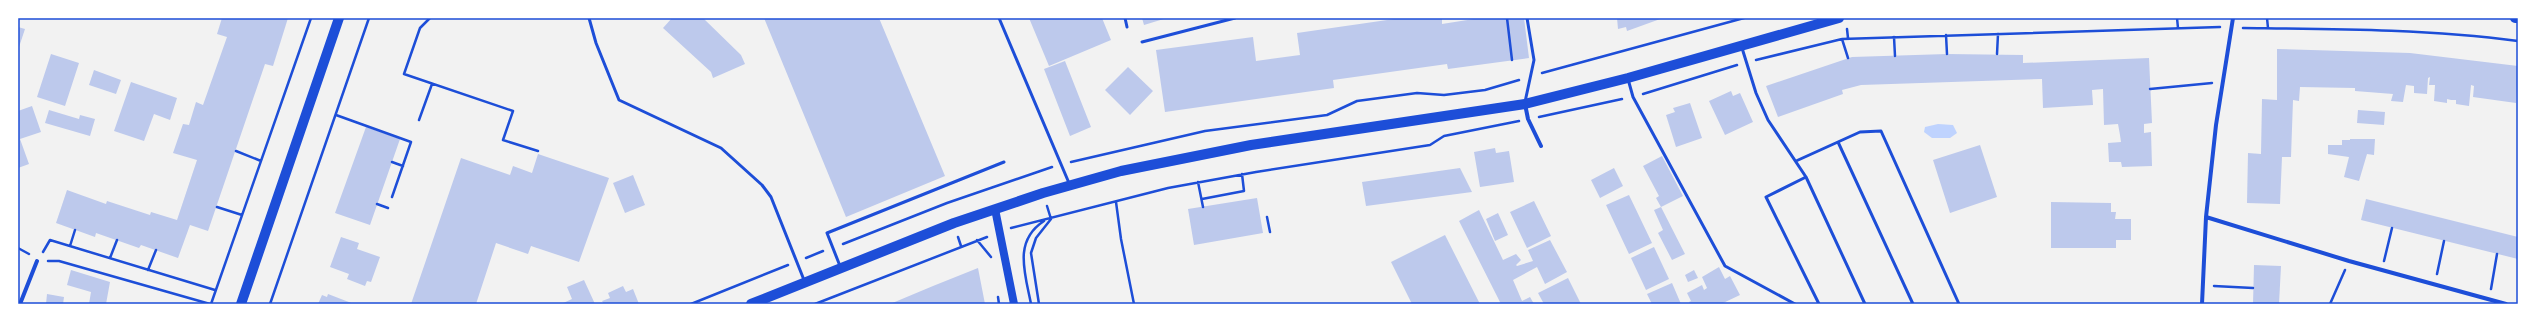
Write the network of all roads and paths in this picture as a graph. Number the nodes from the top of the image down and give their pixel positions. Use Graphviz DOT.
graph roads {
  1 [pos="311,18"];
  2 [pos="339,18"];
  3 [pos="369,18"];
  4 [pos="430,18"];
  5 [pos="589,18"];
  6 [pos="999,18"];
  7 [pos="1125,18"];
  8 [pos="1235,18"];
  9 [pos="1507,18"];
  10 [pos="1527,18"];
  11 [pos="1840,18"];
  12 [pos="2178,18"];
  13 [pos="2233,18"];
  14 [pos="2267,18"];
  15 [pos="2515,18"];
  16 [pos="2518,18"];
  17 [pos="1127,27"];
  18 [pos="2232,27"];
  19 [pos="2178,28"];
  20 [pos="2268,28"];
  21 [pos="1998,34"];
  22 [pos="1946,35"];
  23 [pos="1894,37"];
  24 [pos="1842,38"];
  25 [pos="2518,41"];
  26 [pos="1142,42"];
  27 [pos="1741,45"];
  28 [pos="1947,54"];
  29 [pos="1997,54"];
  30 [pos="1895,56"];
  31 [pos="1848,58"];
  32 [pos="1512,60"];
  33 [pos="1746,63"];
  34 [pos="1628,78"];
  35 [pos="2222,82"];
  36 [pos="432,84"];
  37 [pos="2150,89"];
  38 [pos="1633,97"];
  39 [pos="1525,104"];
  40 [pos="336,115"];
  41 [pos="1528,119"];
  42 [pos="419,120"];
  43 [pos="1838,142"];
  44 [pos="1541,146"];
  45 [pos="236,151"];
  46 [pos="538,151"];
  47 [pos="261,161"];
  48 [pos="1796,161"];
  49 [pos="392,162"];
  50 [pos="1004,162"];
  51 [pos="402,166"];
  52 [pos="1242,174"];
  53 [pos="1806,177"];
  54 [pos="1198,182"];
  55 [pos="1069,185"];
  56 [pos="392,197"];
  57 [pos="1202,200"];
  58 [pos="1116,202"];
  59 [pos="377,204"];
  60 [pos="217,206"];
  61 [pos="1203,207"];
  62 [pos="388,208"];
  63 [pos="996,209"];
  64 [pos="242,215"];
  65 [pos="1267,217"];
  66 [pos="2206,218"];
  67 [pos="1051,219"];
  68 [pos="1044,220"];
  69 [pos="2392,228"];
  70 [pos="75,230"];
  71 [pos="1001,232"];
  72 [pos="1270,232"];
  73 [pos="116,240"];
  74 [pos="977,240"];
  75 [pos="2444,241"];
  76 [pos="70,246"];
  77 [pos="156,250"];
  78 [pos="2497,254"];
  79 [pos="110,258"];
  80 [pos="37,261"];
  81 [pos="2349,261"];
  82 [pos="993,265"];
  83 [pos="841,268"];
  84 [pos="148,270"];
  85 [pos="2382,270"];
  86 [pos="805,282"];
  87 [pos="2203,285"];
  88 [pos="2435,285"];
  89 [pos="2253,288"];
  90 [pos="215,290"];
  91 [pos="997,292"];
  92 [pos="2489,299"];
  93 [pos="20,304"];
  94 [pos="210,304"];
  95 [pos="240,304"];
  96 [pos="270,304"];
  97 [pos="751,304"];
  98 [pos="815,304"];
  99 [pos="999,304"];
  100 [pos="1014,304"];
  101 [pos="1031,304"];
  102 [pos="1039,304"];
  103 [pos="1134,304"];
  104 [pos="1795,304"];
  105 [pos="1819,304"];
  106 [pos="1865,304"];
  107 [pos="1913,304"];
  108 [pos="1959,304"];
  109 [pos="2202,304"];
  110 [pos="2330,304"];
  111 [pos="2506,304"];
  1 -- 47 [label="path"];
  2 -- 95 [label="main road"];
  3 -- 40 [label="path"];
  4 -- 36 [label="path"];
  5 -- 86 [label="lane"];
  6 -- 55 [label="lane"];
  7 -- 17 [label="lane"];
  8 -- 26 [label="lane"];
  9 -- 32 [label="path"];
  10 -- 39 [label="lane"];
  11 -- 27 [label="main road"];
  12 -- 19 [label="path"];
  13 -- 18 [label="street"];
  14 -- 20 [label="path"];
  15 -- 16 [label="main road"];
  18 -- 19 [label="path"];
  18 -- 20 [label="path"];
  18 -- 35 [label="street"];
  19 -- 21 [label="path"];
  20 -- 25 [label="path"];
  21 -- 22 [label="path"];
  21 -- 29 [label="path"];
  22 -- 23 [label="path"];
  22 -- 28 [label="path"];
  23 -- 24 [label="path"];
  23 -- 30 [label="path"];
  24 -- 31 [label="path"];
  24 -- 33 [label="path"];
  27 -- 33 [label="lane"];
  27 -- 34 [label="main road"];
  33 -- 38 [label="path"];
  33 -- 48 [label="lane"];
  34 -- 38 [label="lane"];
  34 -- 39 [label="main road"];
  35 -- 37 [label="path"];
  35 -- 66 [label="street"];
  36 -- 42 [label="path"];
  36 -- 46 [label="path"];
  38 -- 41 [label="path"];
  38 -- 104 [label="lane"];
  39 -- 41 [label="street"];
  39 -- 55 [label="main road"];
  40 -- 51 [label="path"];
  40 -- 96 [label="path"];
  41 -- 44 [label="street"];
  41 -- 52 [label="path"];
  43 -- 48 [label="lane"];
  43 -- 107 [label="lane"];
  43 -- 108 [label="lane"];
  45 -- 47 [label="path"];
  47 -- 64 [label="path"];
  48 -- 53 [label="lane"];
  49 -- 51 [label="path"];
  50 -- 83 [label="lane"];
  51 -- 56 [label="path"];
  52 -- 54 [label="path"];
  52 -- 57 [label="path"];
  53 -- 105 [label="lane"];
  53 -- 106 [label="lane"];
  54 -- 57 [label="path"];
  54 -- 58 [label="path"];
  55 -- 63 [label="main road"];
  57 -- 61 [label="path"];
  58 -- 67 [label="path"];
  58 -- 103 [label="path"];
  59 -- 62 [label="path"];
  60 -- 64 [label="path"];
  63 -- 71 [label="main road"];
  63 -- 83 [label="main road"];
  64 -- 90 [label="path"];
  65 -- 72 [label="path"];
  66 -- 81 [label="street"];
  66 -- 87 [label="street"];
  67 -- 68 [label="path"];
  67 -- 102 [label="path"];
  68 -- 71 [label="path"];
  68 -- 101 [label="path"];
  69 -- 85 [label="path"];
  70 -- 76 [label="path"];
  71 -- 74 [label="path"];
  71 -- 100 [label="main road"];
  73 -- 79 [label="path"];
  74 -- 82 [label="path"];
  74 -- 98 [label="path"];
  75 -- 88 [label="path"];
  76 -- 79 [label="path"];
  76 -- 80 [label="path"];
  77 -- 84 [label="path"];
  78 -- 92 [label="path"];
  79 -- 84 [label="path"];
  80 -- 93 [label="street"];
  80 -- 94 [label="path"];
  81 -- 85 [label="street"];
  81 -- 110 [label="path"];
  83 -- 86 [label="main road"];
  84 -- 90 [label="path"];
  85 -- 88 [label="street"];
  86 -- 97 [label="main road"];
  87 -- 89 [label="path"];
  87 -- 109 [label="street"];
  88 -- 92 [label="street"];
  90 -- 94 [label="path"];
  91 -- 99 [label="path"];
  92 -- 111 [label="street"];
}
